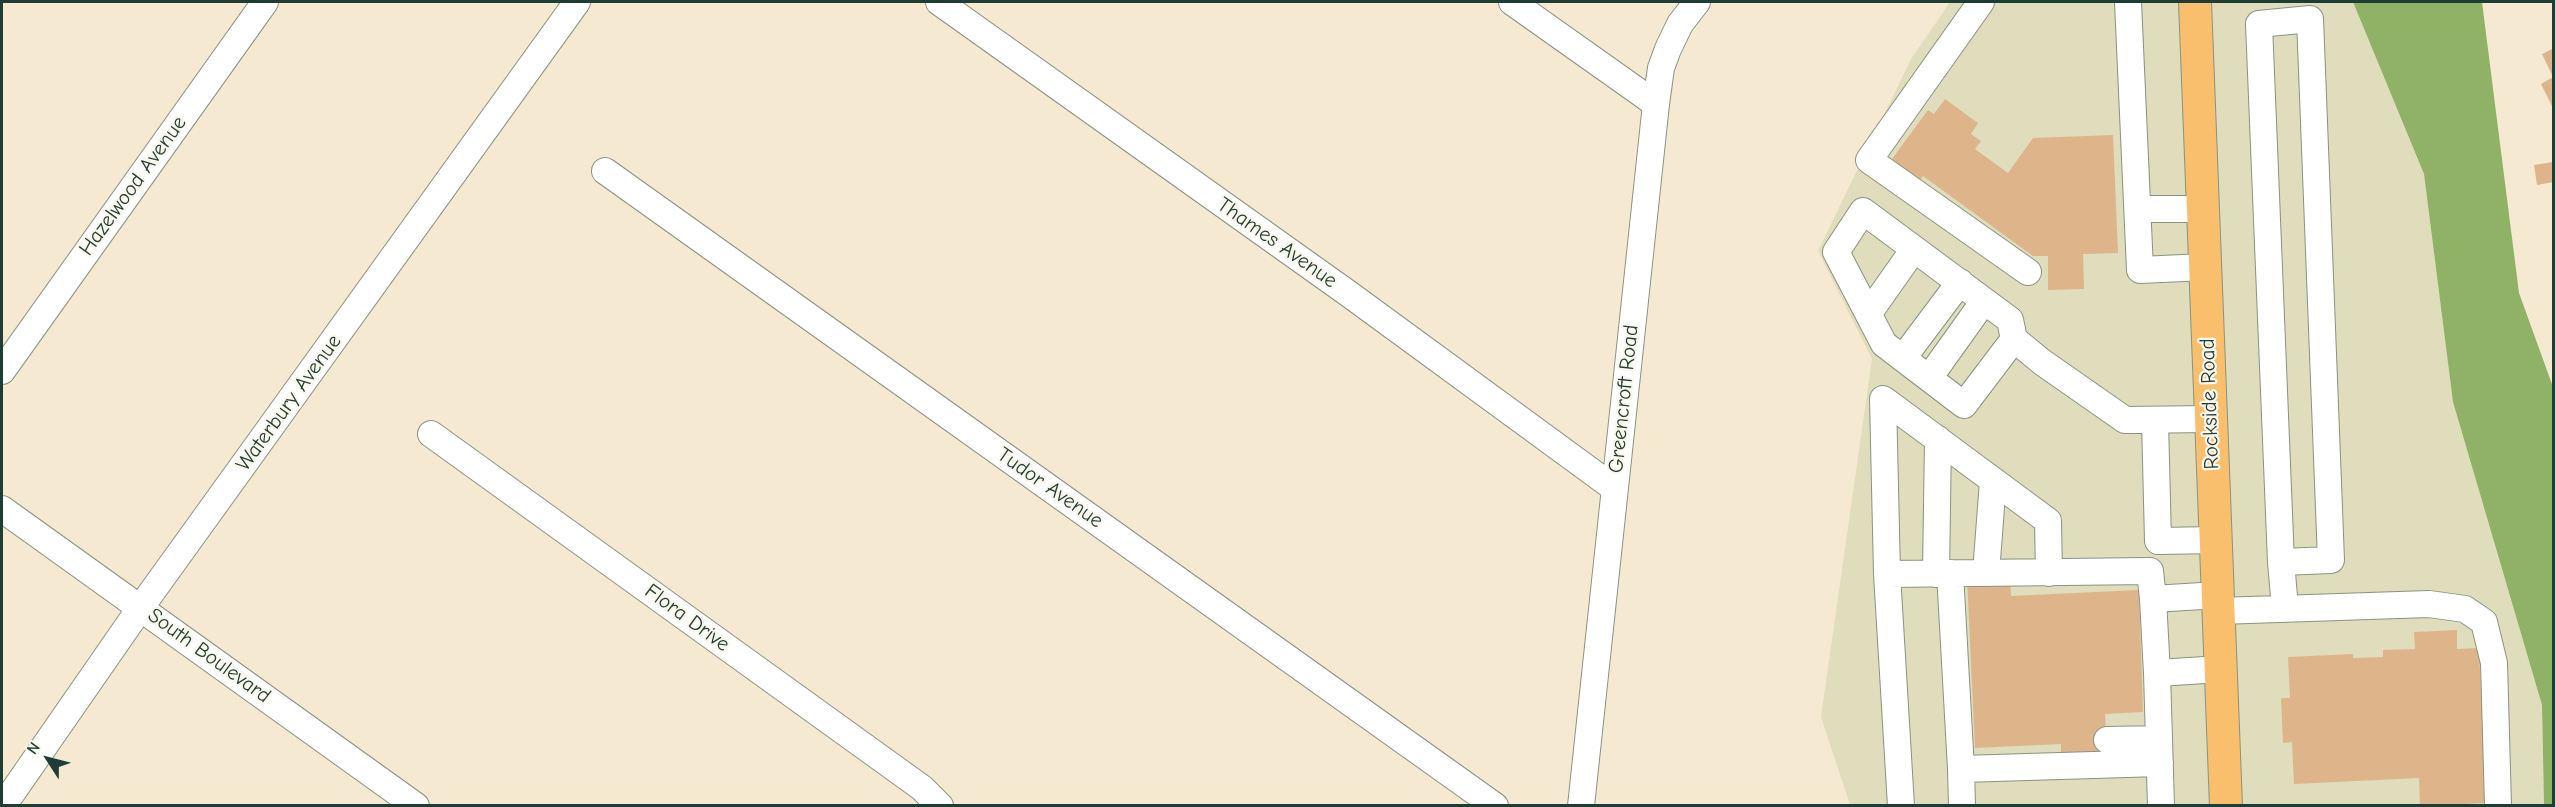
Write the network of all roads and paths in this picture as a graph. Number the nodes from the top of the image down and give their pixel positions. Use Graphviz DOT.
graph roads {
  1 [pos="265,2"];
  2 [pos="577,2"];
  3 [pos="939,2"];
  4 [pos="1512,2"];
  5 [pos="1697,2"];
  6 [pos="1981,2"];
  7 [pos="2128,2"];
  8 [pos="2195,2"];
  9 [pos="1656,105"];
  10 [pos="605,171"];
  11 [pos="2139,208"];
  12 [pos="2202,209"];
  13 [pos="1914,249"];
  14 [pos="2205,267"];
  15 [pos="2028,272"];
  16 [pos="1960,282"];
  17 [pos="1984,301"];
  18 [pos="1869,313"];
  19 [pos="2014,339"];
  20 [pos="1902,358"];
  21 [pos="2,371"];
  22 [pos="1929,378"];
  23 [pos="2210,419"];
  24 [pos="2155,421"];
  25 [pos="430,434"];
  26 [pos="1938,440"];
  27 [pos="1993,481"];
  28 [pos="1614,488"];
  29 [pos="2,509"];
  30 [pos="2216,540"];
  31 [pos="2281,562"];
  32 [pos="1986,573"];
  33 [pos="2049,573"];
  34 [pos="1887,574"];
  35 [pos="1943,574"];
  36 [pos="2153,599"];
  37 [pos="2219,603"];
  38 [pos="141,607"];
  39 [pos="2285,608"];
  40 [pos="2221,669"];
  41 [pos="2157,673"];
  42 [pos="2107,740"];
  43 [pos="2159,751"];
  44 [pos="1961,769"];
  45 [pos="3,806"];
  46 [pos="416,806"];
  47 [pos="940,806"];
  48 [pos="1495,806"];
  49 [pos="1581,806"];
  50 [pos="1901,806"];
  51 [pos="1962,806"];
  52 [pos="2161,806"];
  53 [pos="2226,806"];
  54 [pos="2498,806"];
  1 -- 21 [label="street, Hazelwood Avenue"];
  2 -- 38 [label="street, Waterbury Avenue"];
  3 -- 28 [label="street, Thames Avenue"];
  4 -- 9 [label="street"];
  5 -- 9 [label="street, Greencroft Road"];
  6 -- 15 [label="street"];
  7 -- 11 [label="street"];
  8 -- 12 [label="main road, Rockside Road"];
  9 -- 28 [label="street, Greencroft Road"];
  10 -- 48 [label="street, Tudor Avenue"];
  11 -- 12 [label="street"];
  11 -- 14 [label="street"];
  12 -- 14 [label="main road, Rockside Road"];
  13 -- 16 [label="street"];
  13 -- 18 [label="street"];
  13 -- 18 [label="street"];
  14 -- 23 [label="main road, Rockside Road"];
  16 -- 17 [label="street"];
  16 -- 20 [label="street"];
  17 -- 19 [label="street"];
  17 -- 22 [label="street"];
  18 -- 20 [label="street"];
  19 -- 22 [label="street"];
  19 -- 24 [label="street"];
  20 -- 22 [label="street"];
  23 -- 24 [label="street"];
  23 -- 30 [label="main road, Rockside Road"];
  24 -- 30 [label="street"];
  25 -- 47 [label="street, Flora Drive"];
  26 -- 27 [label="street"];
  26 -- 34 [label="street"];
  26 -- 35 [label="street"];
  27 -- 32 [label="street"];
  27 -- 33 [label="street"];
  28 -- 49 [label="street, Greencroft Road"];
  29 -- 38 [label="street, South Boulevard"];
  30 -- 37 [label="main road, Rockside Road"];
  31 -- 31 [label="street"];
  31 -- 39 [label="street"];
  32 -- 33 [label="street"];
  32 -- 35 [label="street"];
  33 -- 36 [label="street"];
  34 -- 35 [label="street"];
  34 -- 50 [label="street"];
  35 -- 44 [label="street"];
  36 -- 37 [label="street"];
  36 -- 41 [label="street"];
  37 -- 39 [label="street"];
  37 -- 40 [label="main road, Rockside Road"];
  38 -- 45 [label="street, Waterbury Avenue"];
  38 -- 46 [label="street, South Boulevard"];
  39 -- 54 [label="street"];
  40 -- 41 [label="street"];
  40 -- 53 [label="main road, Rockside Road"];
  41 -- 43 [label="street"];
  42 -- 43 [label="street"];
  43 -- 44 [label="street"];
  43 -- 52 [label="street"];
  44 -- 51 [label="street"];
}
